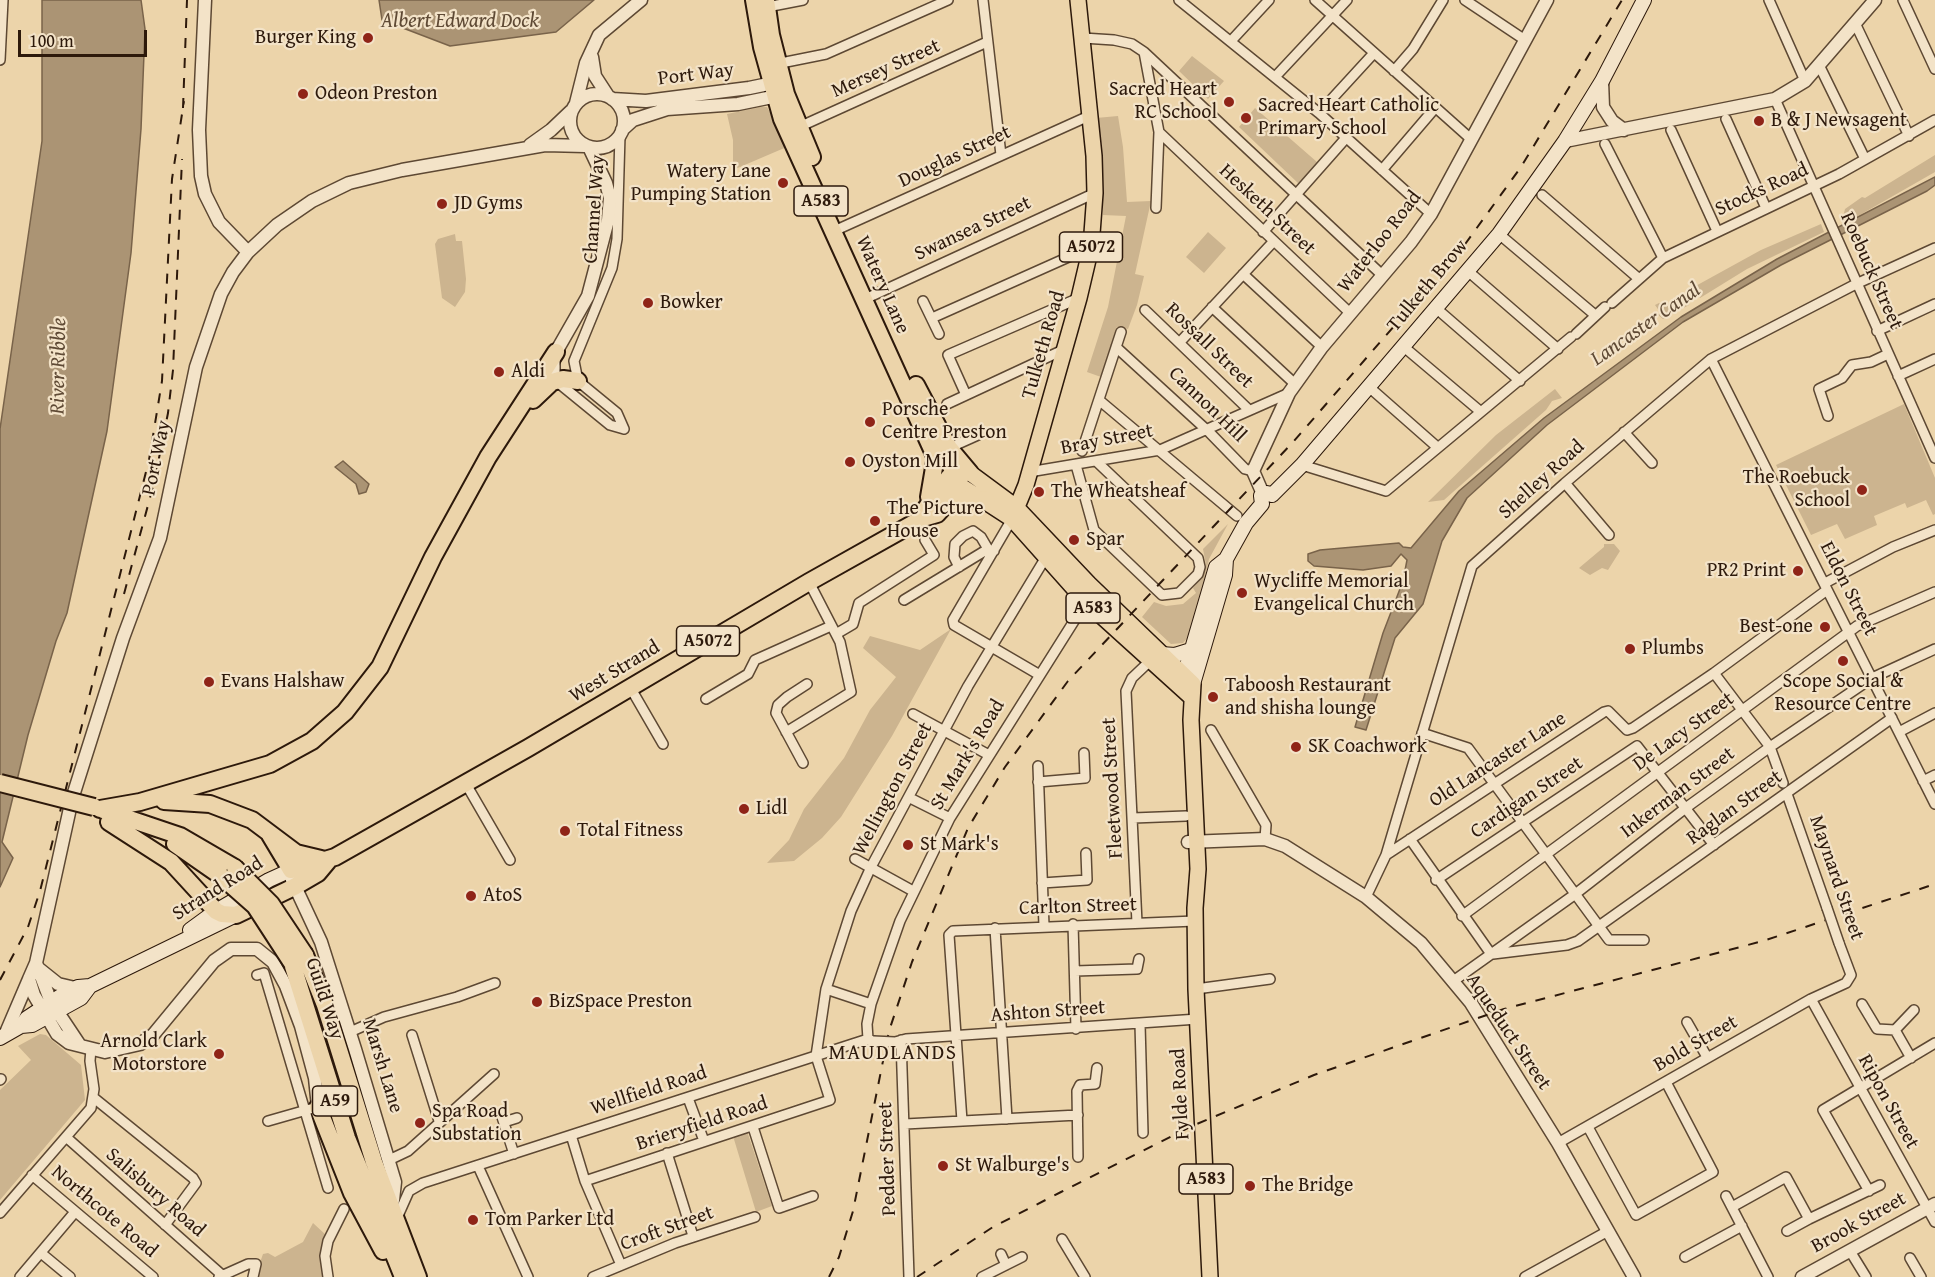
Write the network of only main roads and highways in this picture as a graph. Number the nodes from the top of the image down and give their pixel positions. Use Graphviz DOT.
graph roads {
  1 [pos="1078,0"];
  2 [pos="1644,0"];
  3 [pos="762,2"];
  4 [pos="779,89"];
  5 [pos="839,228"];
  6 [pos="556,352"];
  7 [pos="578,381"];
  8 [pos="935,411"];
  9 [pos="938,429"];
  10 [pos="942,452"];
  11 [pos="488,457"];
  12 [pos="958,477"];
  13 [pos="1027,478"];
  14 [pos="984,483"];
  15 [pos="987,500"];
  16 [pos="948,503"];
  17 [pos="926,511"];
  18 [pos="1014,513"];
  19 [pos="1029,521"];
  20 [pos="1226,559"];
  21 [pos="1191,650"];
  22 [pos="1156,657"];
  23 [pos="1187,687"];
  24 [pos="0,783"];
  25 [pos="0,795"];
  26 [pos="140,802"];
  27 [pos="99,814"];
  28 [pos="270,835"];
  29 [pos="1192,842"];
  30 [pos="328,860"];
  31 [pos="292,878"];
  32 [pos="216,911"];
  33 [pos="236,915"];
  34 [pos="169,946"];
  35 [pos="298,959"];
  36 [pos="90,986"];
  37 [pos="49,1010"];
  38 [pos="3,1037"];
  39 [pos="312,1109"];
  40 [pos="394,1215"];
  41 [pos="402,1277"];
  42 [pos="418,1277"];
  43 [pos="1210,1277"];
  1 -- 13 [label="main road, Tulketh Road / A5072"];
  2 -- 20 [label="main road, Tulketh Brow"];
  3 -- 4 [label="highway, Watery Lane / A583"];
  4 -- 5 [label="highway, Watery Lane / A583"];
  4 -- 5 [label="highway, Watery Lane / A583"];
  5 -- 8 [label="highway, Watery Lane / A583"];
  6 -- 11 [label="highway"];
  7 -- 11 [label="highway"];
  8 -- 9 [label="highway, Watery Lane / A583"];
  8 -- 10 [label="highway, Watery Lane / A583"];
  9 -- 10 [label="highway, Watery Lane / A583"];
  9 -- 12 [label="highway"];
  10 -- 12 [label="highway, Watery Lane / A583"];
  10 -- 17 [label="highway"];
  11 -- 26 [label="highway"];
  12 -- 14 [label="main road, Watery Lane / A583"];
  12 -- 15 [label="main road, Watery Lane / A583"];
  12 -- 16 [label="highway"];
  12 -- 17 [label="highway, West Strand / A5072"];
  13 -- 14 [label="main road"];
  13 -- 18 [label="main road, Tulketh Road / A5072"];
  13 -- 19 [label="main road, A5072"];
  14 -- 18 [label="main road, Watery Lane / A583"];
  15 -- 16 [label="highway, A5072"];
  15 -- 18 [label="main road, Watery Lane / A583"];
  16 -- 17 [label="highway, West Strand / A5072"];
  17 -- 30 [label="highway, West Strand / A5072"];
  18 -- 19 [label="main road, A583"];
  18 -- 22 [label="main road, A583"];
  19 -- 22 [label="main road, A583"];
  20 -- 21 [label="main road, Tulketh Brow"];
  20 -- 23 [label="main road, Tulketh Brow"];
  21 -- 22 [label="main road"];
  21 -- 23 [label="main road, Tulketh Brow"];
  22 -- 23 [label="main road, A583"];
  23 -- 29 [label="main road, Fylde Road / A583"];
  23 -- 29 [label="main road, Fylde Road / A583"];
  24 -- 27 [label="highway, Guild Way / A59, bridge"];
  25 -- 27 [label="highway, Guild Way / A59"];
  26 -- 27 [label="highway"];
  26 -- 28 [label="highway"];
  27 -- 32 [label="highway"];
  27 -- 35 [label="highway, Guild Way / A59, bridge"];
  28 -- 30 [label="highway"];
  28 -- 31 [label="highway"];
  29 -- 43 [label="main road, Fylde Road / A583"];
  30 -- 31 [label="highway, West Strand / A5072"];
  31 -- 32 [label="main road, Strand Road"];
  31 -- 33 [label="highway, Strand Road / A5072"];
  32 -- 33 [label="highway"];
  32 -- 34 [label="main road, Strand Road"];
  33 -- 34 [label="main road, Strand Road"];
  34 -- 36 [label="main road, Strand Road"];
  35 -- 40 [label="highway, Guild Way / A59"];
  35 -- 41 [label="highway, Guild Way / A59"];
  36 -- 37 [label="main road, Strand Road"];
  36 -- 37 [label="main road, Strand Road"];
  37 -- 38 [label="main road, Strand Road"];
  39 -- 41 [label="highway"];
  40 -- 42 [label="highway, Marsh Lane / A59"];
}
